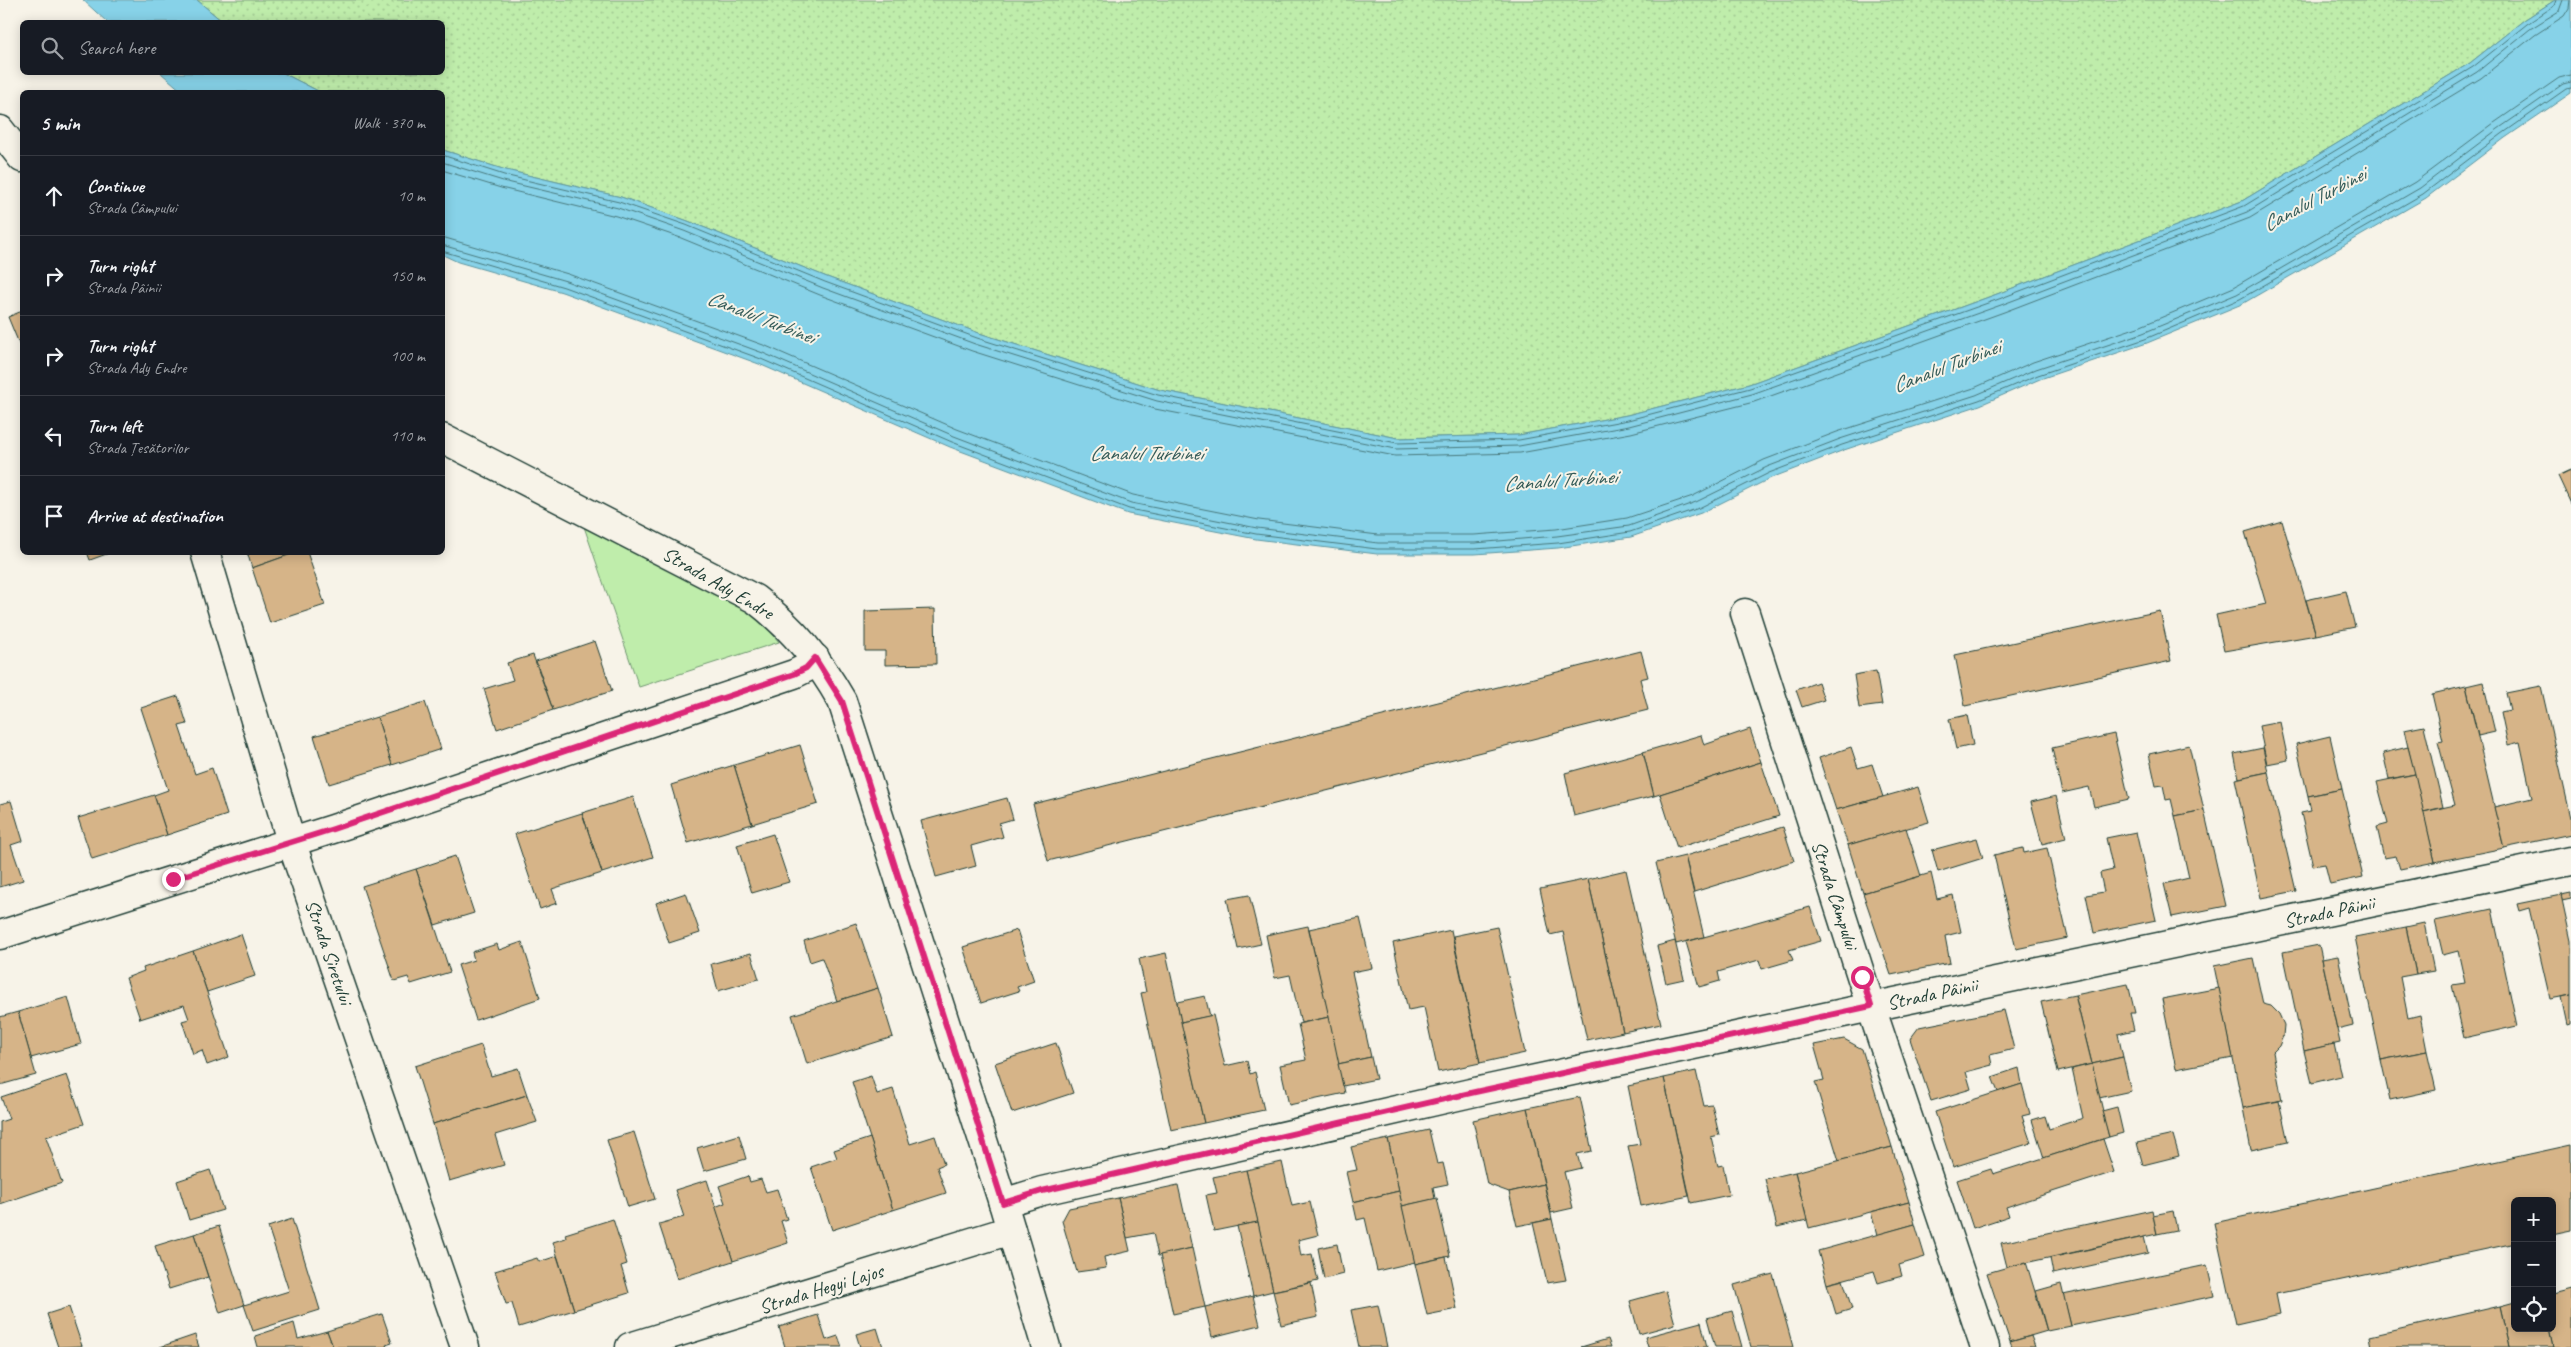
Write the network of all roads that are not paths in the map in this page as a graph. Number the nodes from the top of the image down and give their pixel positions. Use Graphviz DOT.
graph roads {
  1 [pos="0,130"];
  2 [pos="20,155"];
  3 [pos="445,440"];
  4 [pos="206,555"];
  5 [pos="1745,613"];
  6 [pos="815,658"];
  7 [pos="291,841"];
  8 [pos="2571,861"];
  9 [pos="0,935"];
  10 [pos="1871,1006"];
  11 [pos="1003,1203"];
  12 [pos="1011,1230"];
  13 [pos="465,1347"];
  14 [pos="630,1347"];
  15 [pos="1046,1347"];
  16 [pos="1983,1347"];
  1 -- 2 [label="street"];
  3 -- 6 [label="street, Strada Ady Endre"];
  4 -- 7 [label="street, Strada Siretului"];
  5 -- 10 [label="street, Strada Câmpului"];
  6 -- 7 [label="street"];
  6 -- 11 [label="street, Strada Ady Endre"];
  7 -- 9 [label="street"];
  7 -- 13 [label="street, Strada Siretului"];
  8 -- 10 [label="street, Strada Pâinii"];
  10 -- 11 [label="street, Strada Pâinii"];
  10 -- 16 [label="street, Strada Câmpului"];
  11 -- 12 [label="street, Strada Ady Endre"];
  12 -- 14 [label="street, Strada Hegyi Lajos"];
  12 -- 15 [label="street, Strada Ady Endre"];
}
